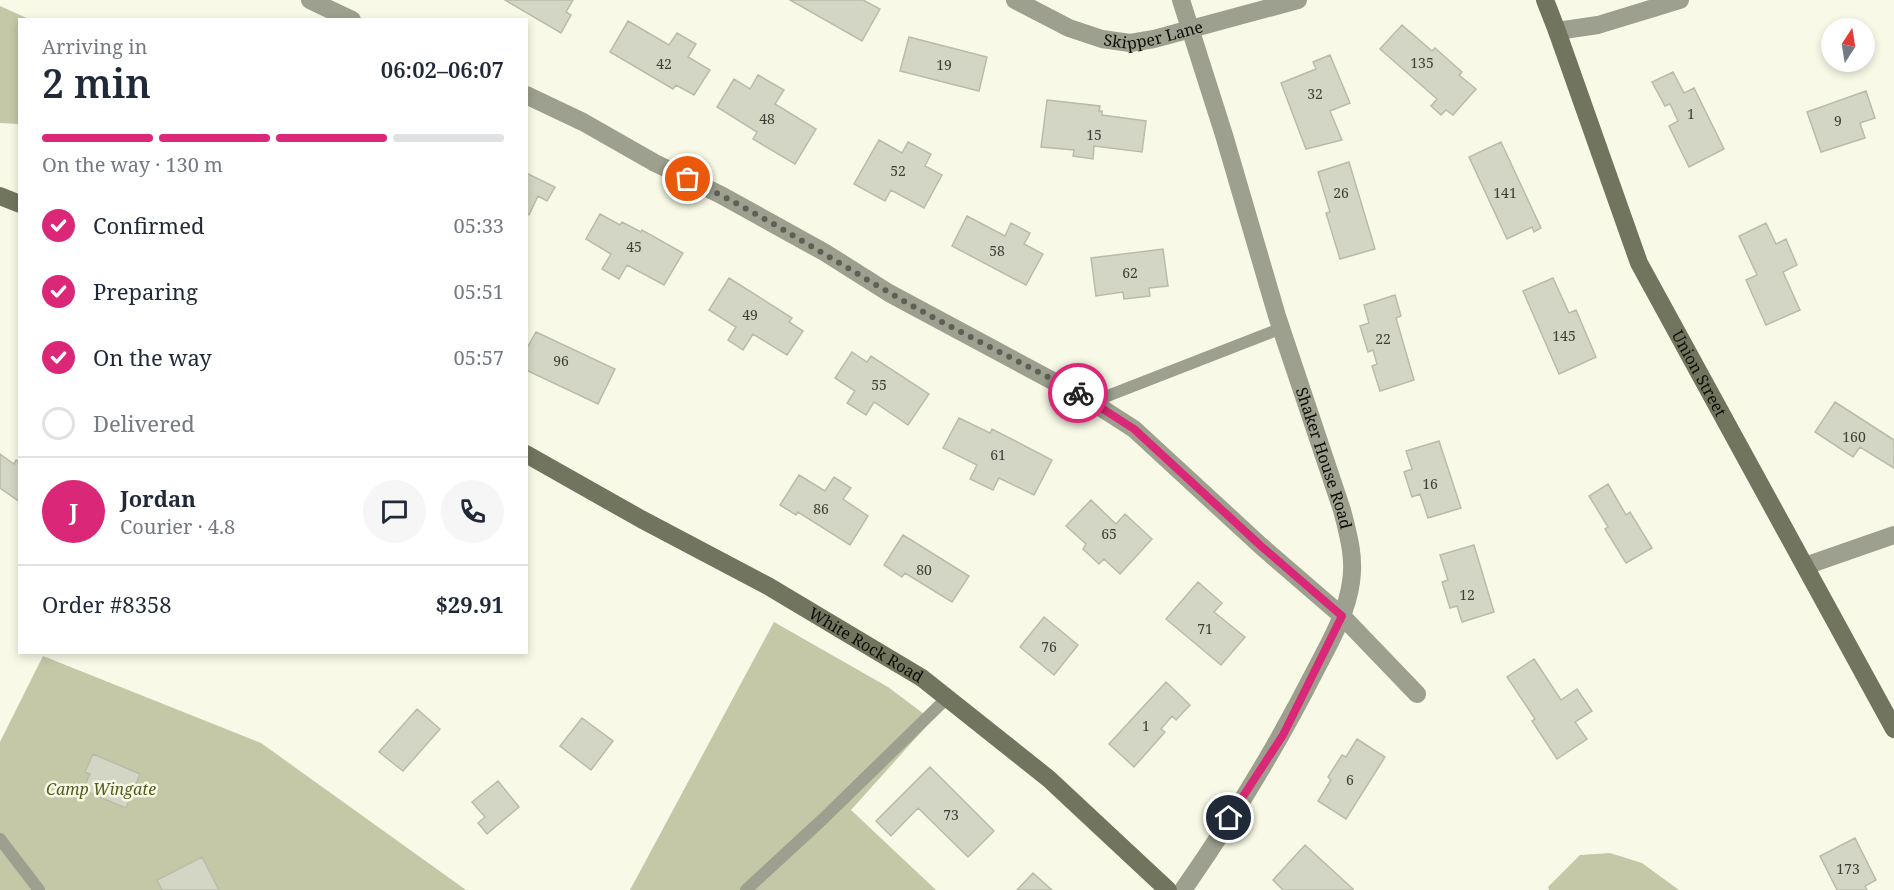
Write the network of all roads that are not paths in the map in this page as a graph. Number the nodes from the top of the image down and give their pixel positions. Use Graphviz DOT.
graph roads {
  1 [pos="310,0"];
  2 [pos="1015,0"];
  3 [pos="1181,0"];
  4 [pos="1298,0"];
  5 [pos="1545,0"];
  6 [pos="1680,0"];
  7 [pos="348,18"];
  8 [pos="1190,29"];
  9 [pos="1557,31"];
  10 [pos="528,96"];
  11 [pos="0,196"];
  12 [pos="18,203"];
  13 [pos="1282,328"];
  14 [pos="1092,402"];
  15 [pos="528,455"];
  16 [pos="1894,535"];
  17 [pos="1805,566"];
  18 [pos="1342,616"];
  19 [pos="1416,694"];
  20 [pos="948,698"];
  21 [pos="1894,729"];
  22 [pos="0,839"];
  23 [pos="39,890"];
  24 [pos="746,890"];
  25 [pos="1168,890"];
  26 [pos="1183,890"];
  1 -- 7 [label="street"];
  2 -- 8 [label="street, Skipper Lane"];
  3 -- 8 [label="street, Shaker House Road"];
  4 -- 8 [label="street, Skipper Lane"];
  5 -- 9 [label="main road, Union Street"];
  6 -- 9 [label="street"];
  8 -- 13 [label="street, Shaker House Road"];
  9 -- 17 [label="main road, Union Street"];
  10 -- 14 [label="street"];
  11 -- 12 [label="main road"];
  13 -- 14 [label="lane"];
  13 -- 18 [label="street, Shaker House Road"];
  14 -- 18 [label="street"];
  15 -- 20 [label="main road, White Rock Road"];
  16 -- 17 [label="street"];
  17 -- 21 [label="main road, Union Street"];
  18 -- 19 [label="street"];
  18 -- 26 [label="street, Shaker House Road"];
  20 -- 24 [label="lane"];
  20 -- 25 [label="main road, White Rock Road"];
  22 -- 23 [label="lane"];
}
